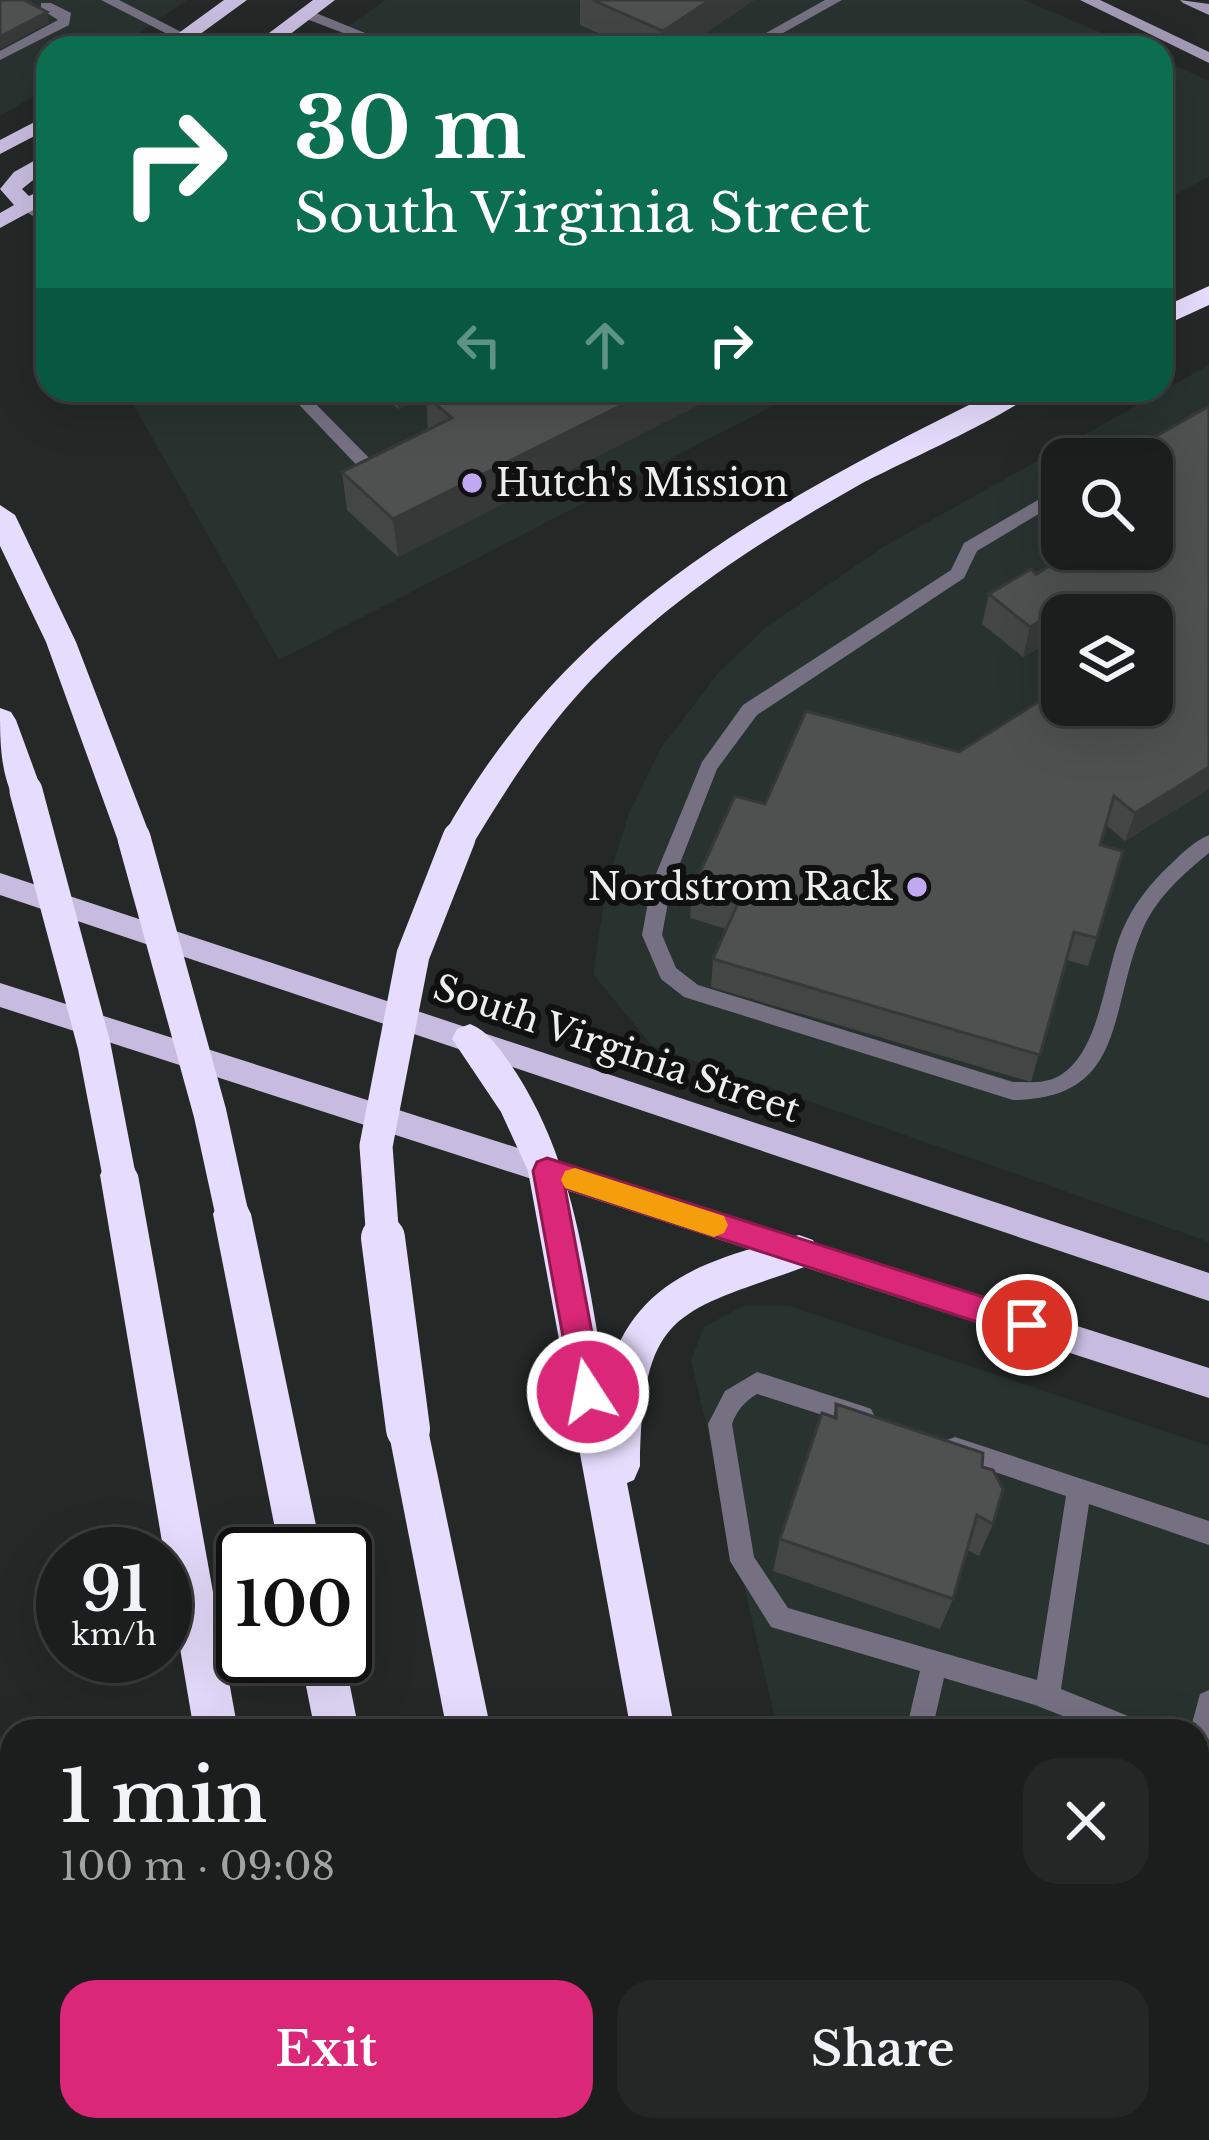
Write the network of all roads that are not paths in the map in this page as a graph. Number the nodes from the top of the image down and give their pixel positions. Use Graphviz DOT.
graph roads {
  1 [pos="108,0"];
  2 [pos="237,0"];
  3 [pos="325,0"];
  4 [pos="835,0"];
  5 [pos="1088,0"];
  6 [pos="1188,0"];
  7 [pos="45,2"];
  8 [pos="1209,10"];
  9 [pos="306,14"];
  10 [pos="38,36"];
  11 [pos="164,36"];
  12 [pos="188,36"];
  13 [pos="276,36"];
  14 [pos="364,36"];
  15 [pos="768,36"];
  16 [pos="1163,36"];
  17 [pos="36,37"];
  18 [pos="1173,41"];
  19 [pos="0,56"];
  20 [pos="1209,58"];
  21 [pos="36,128"];
  22 [pos="0,148"];
  23 [pos="36,167"];
  24 [pos="36,200"];
  25 [pos="27,206"];
  26 [pos="36,212"];
  27 [pos="0,222"];
  28 [pos="1209,295"];
  29 [pos="1173,313"];
  30 [pos="305,402"];
  31 [pos="997,402"];
  32 [pos="374,473"];
  33 [pos="1041,505"];
  34 [pos="0,515"];
  35 [pos="0,720"];
  36 [pos="1209,842"];
  37 [pos="0,884"];
  38 [pos="0,995"];
  39 [pos="470,1039"];
  40 [pos="547,1171"];
  41 [pos="799,1252"];
  42 [pos="1209,1286"];
  43 [pos="1209,1383"];
  44 [pos="886,1425"];
  45 [pos="928,1439"];
  46 [pos="1079,1489"];
  47 [pos="296,1527"];
  48 [pos="1209,1533"];
  49 [pos="622,1578"];
  50 [pos="935,1662"];
  51 [pos="328,1683"];
  52 [pos="1047,1697"];
  53 [pos="214,1719"];
  54 [pos="335,1719"];
  55 [pos="467,1719"];
  56 [pos="651,1719"];
  57 [pos="922,1719"];
  58 [pos="1103,1719"];
  1 -- 11 [label="lane"];
  2 -- 12 [label="main road"];
  3 -- 9 [label="main road"];
  4 -- 15 [label="lane"];
  5 -- 16 [label="main road"];
  6 -- 8 [label="main road"];
  7 -- 10 [label="lane"];
  9 -- 13 [label="main road"];
  9 -- 14 [label="lane"];
  17 -- 19 [label="lane"];
  18 -- 20 [label="main road"];
  21 -- 22 [label="main road"];
  23 -- 25 [label="main road"];
  24 -- 25 [label="main road"];
  25 -- 26 [label="lane"];
  25 -- 27 [label="main road"];
  28 -- 29 [label="highway"];
  30 -- 32 [label="lane"];
  31 -- 55 [label="highway, bridge"];
  33 -- 36 [label="lane"];
  34 -- 47 [label="highway, bridge"];
  35 -- 53 [label="highway, bridge"];
  37 -- 39 [label="main road, South Virginia Street"];
  38 -- 40 [label="main road"];
  39 -- 40 [label="highway"];
  39 -- 42 [label="main road, South Virginia Street"];
  40 -- 41 [label="main road"];
  40 -- 49 [label="highway"];
  41 -- 43 [label="main road"];
  41 -- 49 [label="highway"];
  44 -- 50 [label="lane"];
  45 -- 46 [label="lane"];
  46 -- 48 [label="lane"];
  46 -- 52 [label="lane"];
  49 -- 56 [label="highway"];
  50 -- 52 [label="lane"];
  50 -- 57 [label="lane"];
  51 -- 54 [label="highway"];
  52 -- 58 [label="lane"];
}
